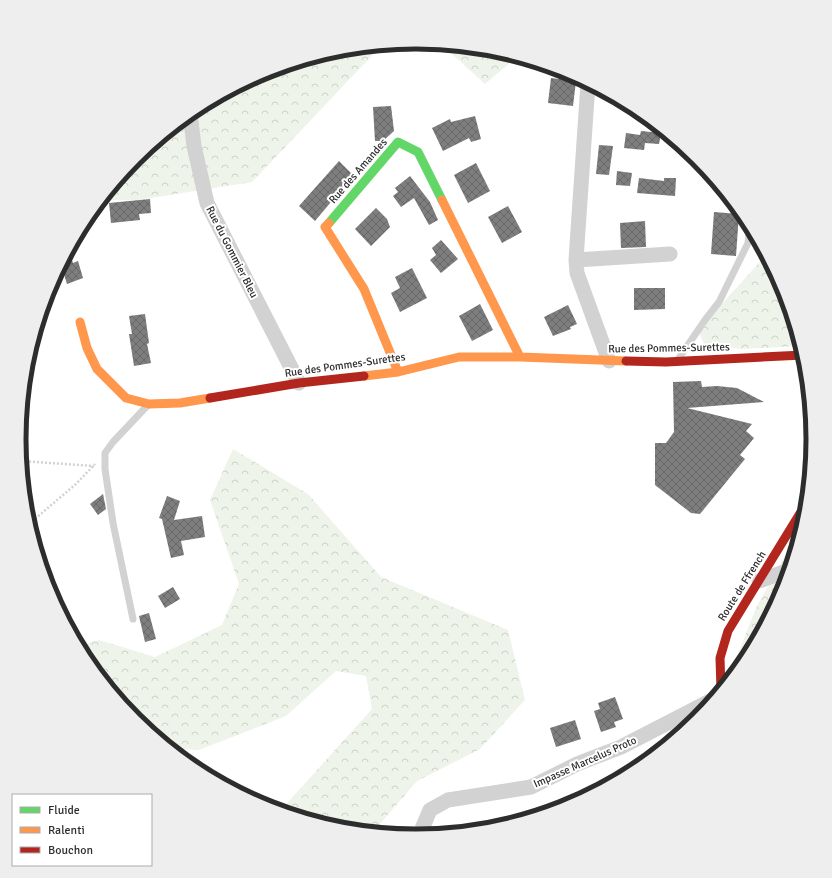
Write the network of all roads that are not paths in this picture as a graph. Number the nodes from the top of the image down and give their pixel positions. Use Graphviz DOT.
graph roads {
  1 [pos="588,89"];
  2 [pos="191,121"];
  3 [pos="749,236"];
  4 [pos="670,254"];
  5 [pos="576,260"];
  6 [pos="80,322"];
  7 [pos="797,355"];
  8 [pos="520,357"];
  9 [pos="610,361"];
  10 [pos="676,361"];
  11 [pos="398,372"];
  12 [pos="298,383"];
  13 [pos="149,404"];
  14 [pos="799,515"];
  15 [pos="782,572"];
  16 [pos="759,580"];
  17 [pos="133,619"];
  18 [pos="721,681"];
  19 [pos="700,706"];
  20 [pos="422,829"];
  1 -- 5 [label="street"];
  2 -- 12 [label="street, Rue du Gommier Bleu"];
  3 -- 10 [label="lane"];
  4 -- 5 [label="street"];
  5 -- 9 [label="street"];
  6 -- 13 [label="street, Rue des Pommes-Surettes"];
  7 -- 10 [label="street, Rue des Pommes-Surettes"];
  8 -- 9 [label="street, Rue des Pommes-Surettes"];
  8 -- 11 [label="street, Rue des Pommes-Surettes"];
  8 -- 11 [label="street, Rue des Amandes"];
  9 -- 10 [label="street, Rue des Pommes-Surettes"];
  11 -- 12 [label="street, Rue des Pommes-Surettes"];
  12 -- 13 [label="street, Rue des Pommes-Surettes"];
  13 -- 17 [label="lane"];
  14 -- 16 [label="street, Route de Ffrench"];
  15 -- 16 [label="street"];
  16 -- 18 [label="street, Route de Ffrench"];
  19 -- 20 [label="street, Impasse Marcelus Proto"];
}
